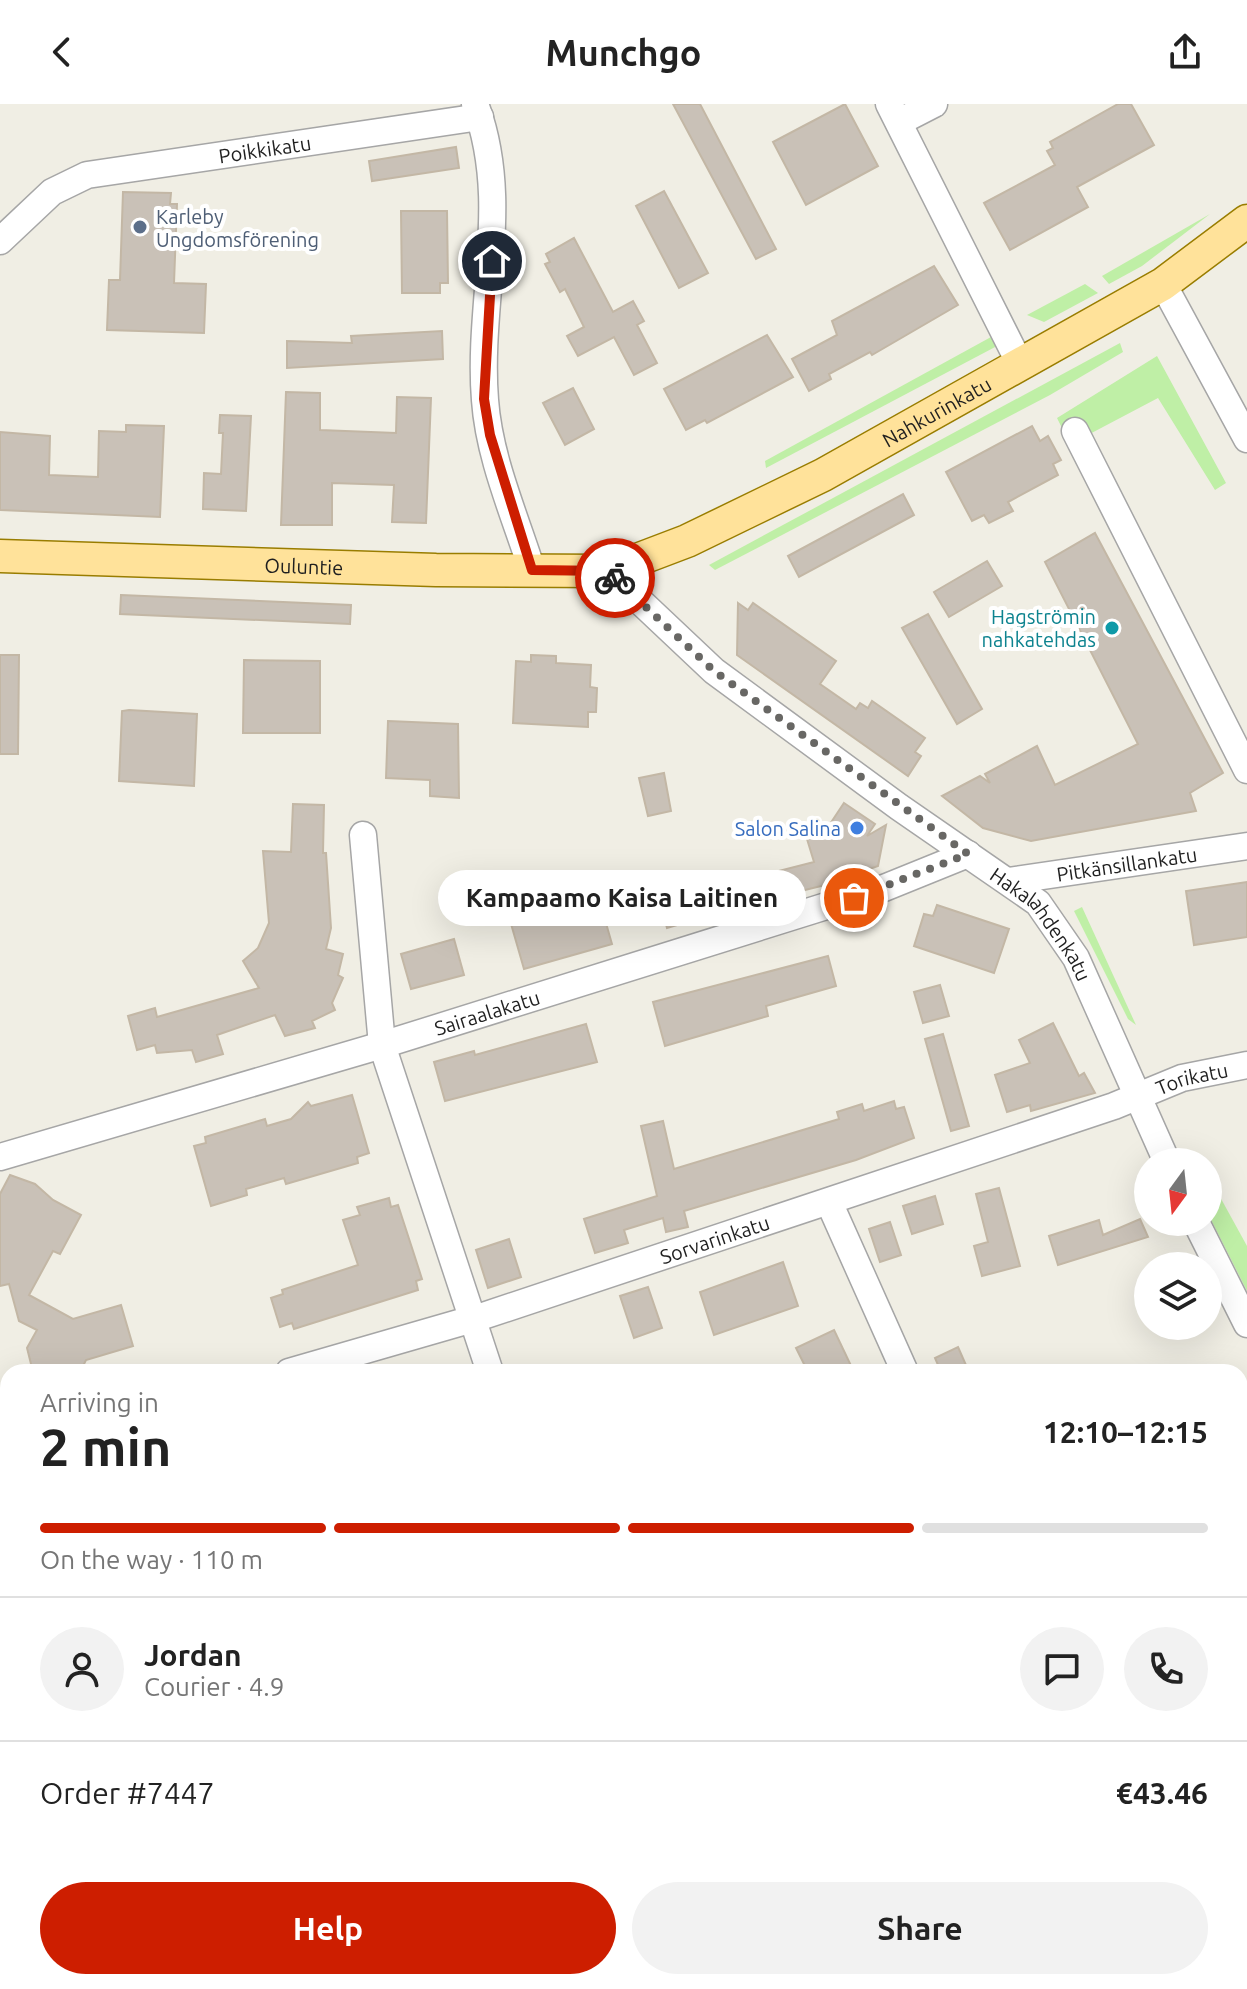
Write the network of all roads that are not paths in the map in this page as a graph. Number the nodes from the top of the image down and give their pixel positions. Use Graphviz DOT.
graph roads {
  1 [pos="934,104"];
  2 [pos="478,110"];
  3 [pos="894,113"];
  4 [pos="1247,221"];
  5 [pos="0,241"];
  6 [pos="1163,284"];
  7 [pos="1021,366"];
  8 [pos="1075,431"];
  9 [pos="1247,439"];
  10 [pos="0,556"];
  11 [pos="532,570"];
  12 [pos="608,571"];
  13 [pos="1247,770"];
  14 [pos="363,835"];
  15 [pos="1247,846"];
  16 [pos="968,854"];
  17 [pos="1008,881"];
  18 [pos="382,1045"];
  19 [pos="1247,1065"];
  20 [pos="1139,1096"];
  21 [pos="1161,1148"];
  22 [pos="0,1157"];
  23 [pos="829,1202"];
  24 [pos="1203,1236"];
  25 [pos="471,1320"];
  26 [pos="1247,1324"];
  27 [pos="317,1364"];
  28 [pos="487,1364"];
  29 [pos="901,1364"];
  1 -- 3 [label="street"];
  2 -- 5 [label="street, Poikkikatu"];
  2 -- 11 [label="street"];
  3 -- 7 [label="street"];
  4 -- 6 [label="main road, Nahkurinkatu"];
  6 -- 7 [label="main road, Nahkurinkatu"];
  6 -- 9 [label="street"];
  7 -- 12 [label="main road, Nahkurinkatu"];
  8 -- 13 [label="street"];
  10 -- 11 [label="main road, Ouluntie"];
  11 -- 12 [label="main road, Ouluntie"];
  12 -- 16 [label="street, Hakalahdenkatu"];
  14 -- 18 [label="street"];
  15 -- 17 [label="street, Pitkänsillankatu"];
  16 -- 17 [label="street, Hakalahdenkatu"];
  16 -- 18 [label="street, Sairaalakatu"];
  17 -- 20 [label="street, Hakalahdenkatu"];
  18 -- 22 [label="street, Sairaalakatu"];
  18 -- 25 [label="street"];
  19 -- 20 [label="street, Torikatu"];
  20 -- 21 [label="street, Hakalahdenkatu"];
  20 -- 23 [label="street, Sorvarinkatu"];
  23 -- 25 [label="street, Sorvarinkatu"];
  23 -- 29 [label="street"];
  24 -- 26 [label="street"];
  25 -- 27 [label="street, Sorvarinkatu"];
  25 -- 28 [label="street"];
}
